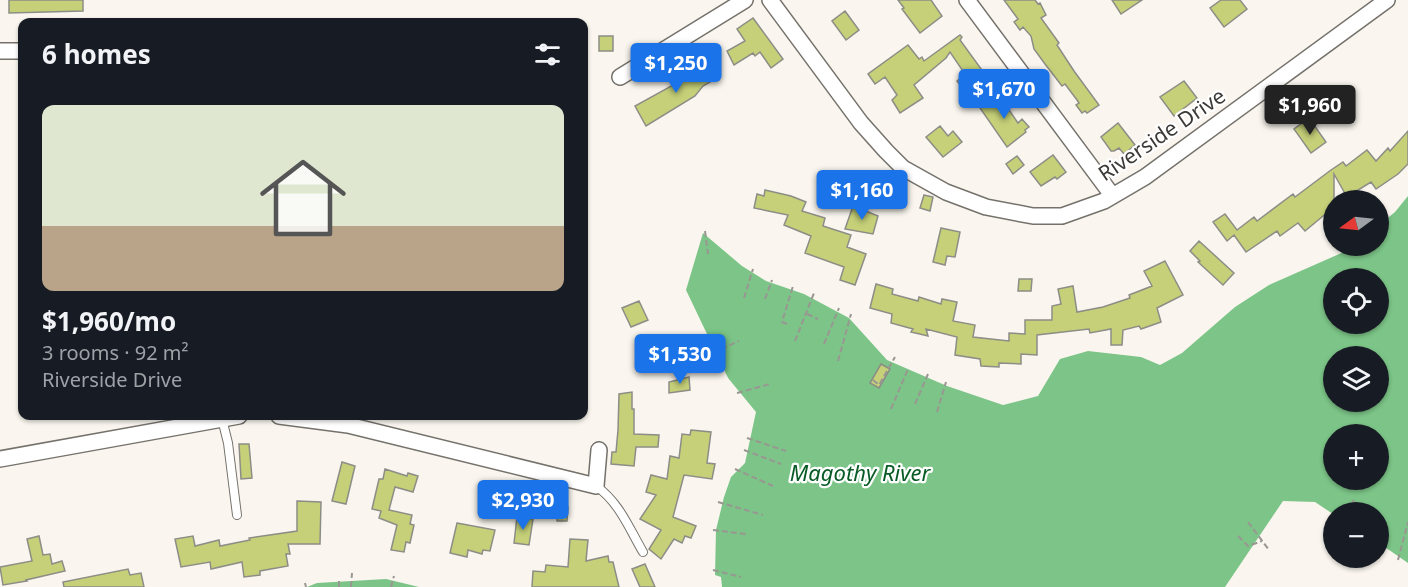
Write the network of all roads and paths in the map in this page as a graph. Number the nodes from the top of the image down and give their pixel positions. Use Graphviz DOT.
graph roads {
  1 [pos="745,0"];
  2 [pos="770,0"];
  3 [pos="967,0"];
  4 [pos="1387,0"];
  5 [pos="0,51"];
  6 [pos="18,51"];
  7 [pos="620,77"];
  8 [pos="1112,195"];
  9 [pos="705,231"];
  10 [pos="708,254"];
  11 [pos="753,269"];
  12 [pos="772,280"];
  13 [pos="793,286"];
  14 [pos="814,293"];
  15 [pos="744,298"];
  16 [pos="765,299"];
  17 [pos="839,308"];
  18 [pos="806,314"];
  19 [pos="851,314"];
  20 [pos="818,319"];
  21 [pos="787,324"];
  22 [pos="740,341"];
  23 [pos="795,341"];
  24 [pos="824,344"];
  25 [pos="713,353"];
  26 [pos="895,357"];
  27 [pos="838,361"];
  28 [pos="908,369"];
  29 [pos="928,374"];
  30 [pos="873,380"];
  31 [pos="946,382"];
  32 [pos="770,384"];
  33 [pos="737,393"];
  34 [pos="915,404"];
  35 [pos="891,409"];
  36 [pos="938,412"];
  37 [pos="216,420"];
  38 [pos="222,420"];
  39 [pos="310,420"];
  40 [pos="747,438"];
  41 [pos="599,450"];
  42 [pos="744,450"];
  43 [pos="786,451"];
  44 [pos="0,459"];
  45 [pos="781,465"];
  46 [pos="735,469"];
  47 [pos="596,486"];
  48 [pos="773,486"];
  49 [pos="1355,498"];
  50 [pos="718,502"];
  51 [pos="1353,502"];
  52 [pos="237,515"];
  53 [pos="763,515"];
  54 [pos="1248,522"];
  55 [pos="1408,522"];
  56 [pos="713,530"];
  57 [pos="746,534"];
  58 [pos="1238,536"];
  59 [pos="1262,540"];
  60 [pos="1269,550"];
  61 [pos="643,552"];
  62 [pos="1398,560"];
  63 [pos="713,570"];
  64 [pos="352,573"];
  65 [pos="394,576"];
  66 [pos="741,577"];
  67 [pos="339,578"];
  68 [pos="339,587"];
  69 [pos="351,587"];
  70 [pos="391,587"];
  1 -- 7 [label="street"];
  2 -- 8 [label="street, Riverside Drive"];
  3 -- 8 [label="street"];
  4 -- 8 [label="street, Riverside Drive"];
  5 -- 6 [label="street"];
  9 -- 10 [label="path"];
  11 -- 15 [label="path"];
  12 -- 16 [label="path"];
  13 -- 21 [label="path"];
  14 -- 18 [label="path"];
  17 -- 24 [label="path"];
  18 -- 20 [label="path"];
  18 -- 23 [label="path"];
  19 -- 27 [label="path"];
  22 -- 25 [label="path"];
  26 -- 30 [label="path"];
  28 -- 35 [label="path"];
  29 -- 34 [label="path"];
  31 -- 36 [label="path"];
  32 -- 33 [label="path"];
  37 -- 44 [label="street"];
  38 -- 52 [label="lane"];
  39 -- 47 [label="street"];
  40 -- 43 [label="path"];
  41 -- 47 [label="street"];
  42 -- 45 [label="path"];
  46 -- 48 [label="path"];
  47 -- 61 [label="lane"];
  49 -- 51 [label="path"];
  50 -- 53 [label="path"];
  54 -- 59 [label="path"];
  55 -- 62 [label="path"];
  56 -- 57 [label="path"];
  58 -- 59 [label="path"];
  59 -- 60 [label="path"];
  63 -- 66 [label="path"];
  64 -- 69 [label="path"];
  65 -- 70 [label="path"];
  67 -- 68 [label="path"];
}
